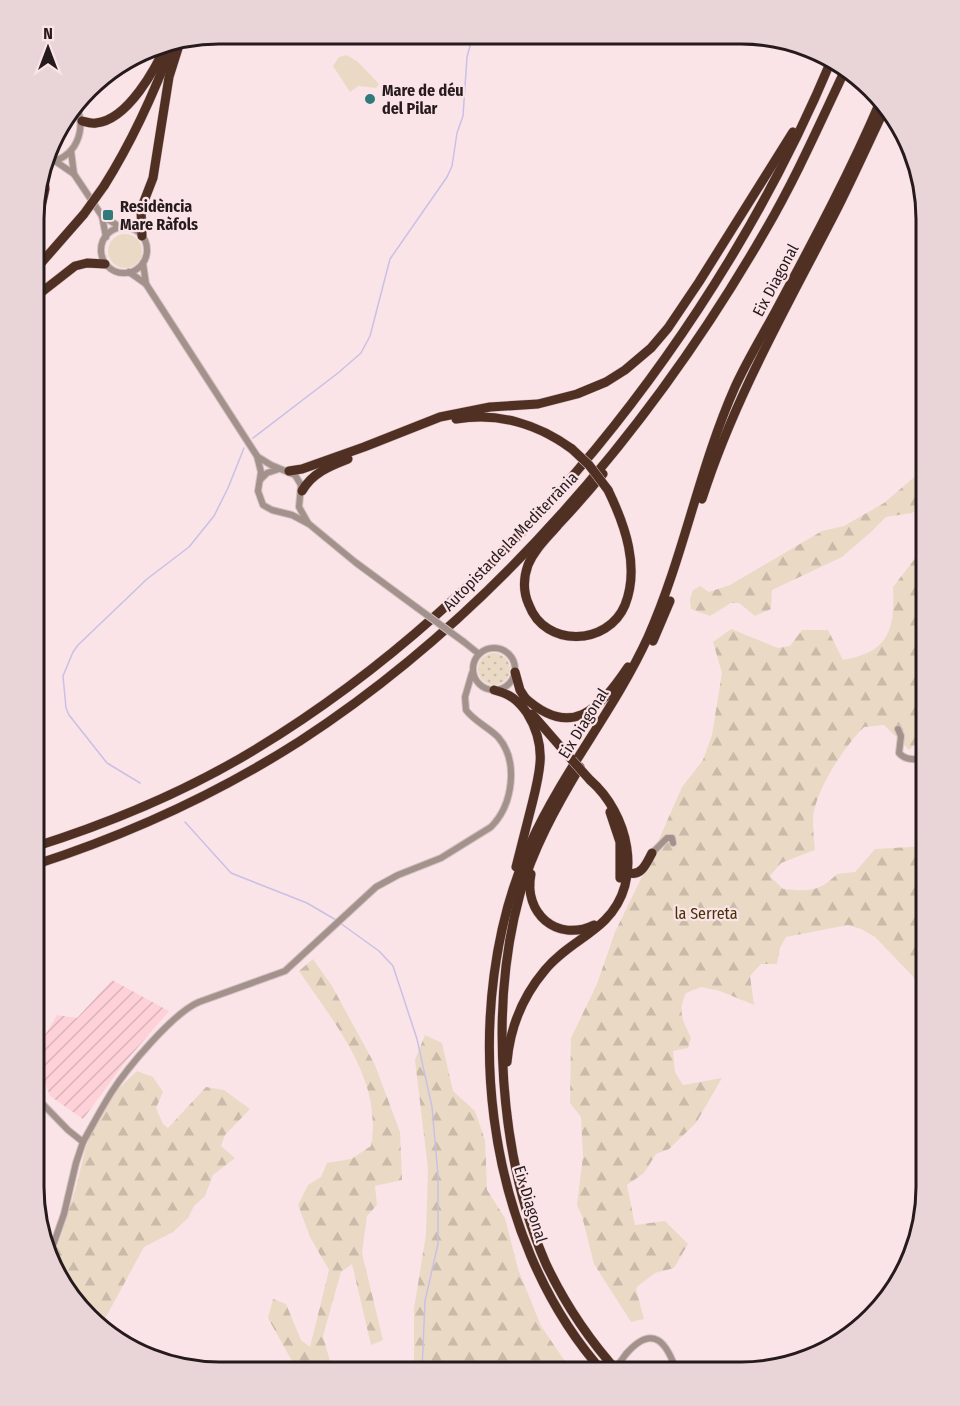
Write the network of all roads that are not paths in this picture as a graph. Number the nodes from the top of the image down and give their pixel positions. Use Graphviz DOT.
graph roads {
  1 [pos="178,49"];
  2 [pos="170,51"];
  3 [pos="163,53"];
  4 [pos="828,67"];
  5 [pos="842,76"];
  6 [pos="877,109"];
  7 [pos="79,113"];
  8 [pos="882,114"];
  9 [pos="82,121"];
  10 [pos="801,123"];
  11 [pos="71,151"];
  12 [pos="55,162"];
  13 [pos="74,174"];
  14 [pos="102,216"];
  15 [pos="122,228"];
  16 [pos="142,236"];
  17 [pos="106,237"];
  18 [pos="44,259"];
  19 [pos="143,263"];
  20 [pos="105,264"];
  21 [pos="129,272"];
  22 [pos="146,284"];
  23 [pos="44,289"];
  24 [pos="685,357"];
  25 [pos="257,456"];
  26 [pos="285,470"];
  27 [pos="260,480"];
  28 [pos="301,496"];
  29 [pos="282,512"];
  30 [pos="309,524"];
  31 [pos="647,638"];
  32 [pos="479,654"];
  33 [pos="515,672"];
  34 [pos="472,673"];
  35 [pos="490,690"];
  36 [pos="465,697"];
  37 [pos="522,700"];
  38 [pos="898,729"];
  39 [pos="916,760"];
  40 [pos="618,824"];
  41 [pos="543,835"];
  42 [pos="44,843"];
  43 [pos="673,843"];
  44 [pos="652,853"];
  45 [pos="44,861"];
  46 [pos="627,871"];
  47 [pos="641,871"];
  48 [pos="619,900"];
  49 [pos="499,942"];
  50 [pos="44,1105"];
  51 [pos="508,1112"];
  52 [pos="83,1142"];
  53 [pos="53,1245"];
  54 [pos="596,1362"];
  55 [pos="609,1362"];
  56 [pos="620,1362"];
  57 [pos="674,1362"];
  1 -- 16 [label="highway"];
  2 -- 18 [label="highway, bridge"];
  3 -- 9 [label="highway"];
  4 -- 10 [label="highway, Autopista de la Mediterrània"];
  5 -- 24 [label="highway, Autopista de la Mediterrània"];
  6 -- 31 [label="highway, Eix Diagonal"];
  7 -- 9 [label="street"];
  8 -- 41 [label="highway, Eix Diagonal"];
  9 -- 11 [label="street"];
  10 -- 26 [label="highway"];
  10 -- 42 [label="highway, Autopista de la Mediterrània"];
  11 -- 12 [label="street"];
  11 -- 13 [label="street"];
  12 -- 13 [label="street"];
  13 -- 14 [label="street"];
  14 -- 15 [label="street"];
  14 -- 17 [label="street"];
  15 -- 16 [label="street"];
  15 -- 17 [label="street"];
  16 -- 19 [label="street"];
  17 -- 20 [label="street"];
  19 -- 21 [label="street"];
  19 -- 22 [label="street"];
  20 -- 21 [label="street"];
  20 -- 23 [label="highway"];
  21 -- 22 [label="street"];
  22 -- 25 [label="street"];
  24 -- 28 [label="highway, bridge"];
  24 -- 45 [label="highway, Autopista de la Mediterrània"];
  25 -- 26 [label="street"];
  25 -- 27 [label="street"];
  26 -- 27 [label="street"];
  26 -- 28 [label="street"];
  27 -- 29 [label="street"];
  28 -- 29 [label="street"];
  28 -- 30 [label="street"];
  29 -- 30 [label="street"];
  30 -- 32 [label="street, bridge"];
  31 -- 37 [label="highway"];
  31 -- 49 [label="highway, Eix Diagonal"];
  32 -- 33 [label="street"];
  32 -- 34 [label="street"];
  33 -- 35 [label="street"];
  33 -- 37 [label="highway"];
  34 -- 35 [label="street"];
  34 -- 36 [label="street"];
  35 -- 36 [label="street"];
  35 -- 37 [label="highway"];
  36 -- 52 [label="street"];
  37 -- 40 [label="highway, bridge"];
  37 -- 49 [label="highway"];
  38 -- 39 [label="street"];
  40 -- 41 [label="highway"];
  40 -- 44 [label="highway"];
  40 -- 46 [label="highway"];
  41 -- 51 [label="highway, Eix Diagonal"];
  43 -- 44 [label="street"];
  44 -- 47 [label="highway"];
  46 -- 47 [label="highway"];
  46 -- 48 [label="highway"];
  47 -- 48 [label="highway"];
  48 -- 51 [label="highway"];
  49 -- 54 [label="highway, Eix Diagonal"];
  50 -- 52 [label="street"];
  51 -- 55 [label="highway, Eix Diagonal"];
  52 -- 53 [label="street"];
  56 -- 57 [label="street, bridge"];
}
